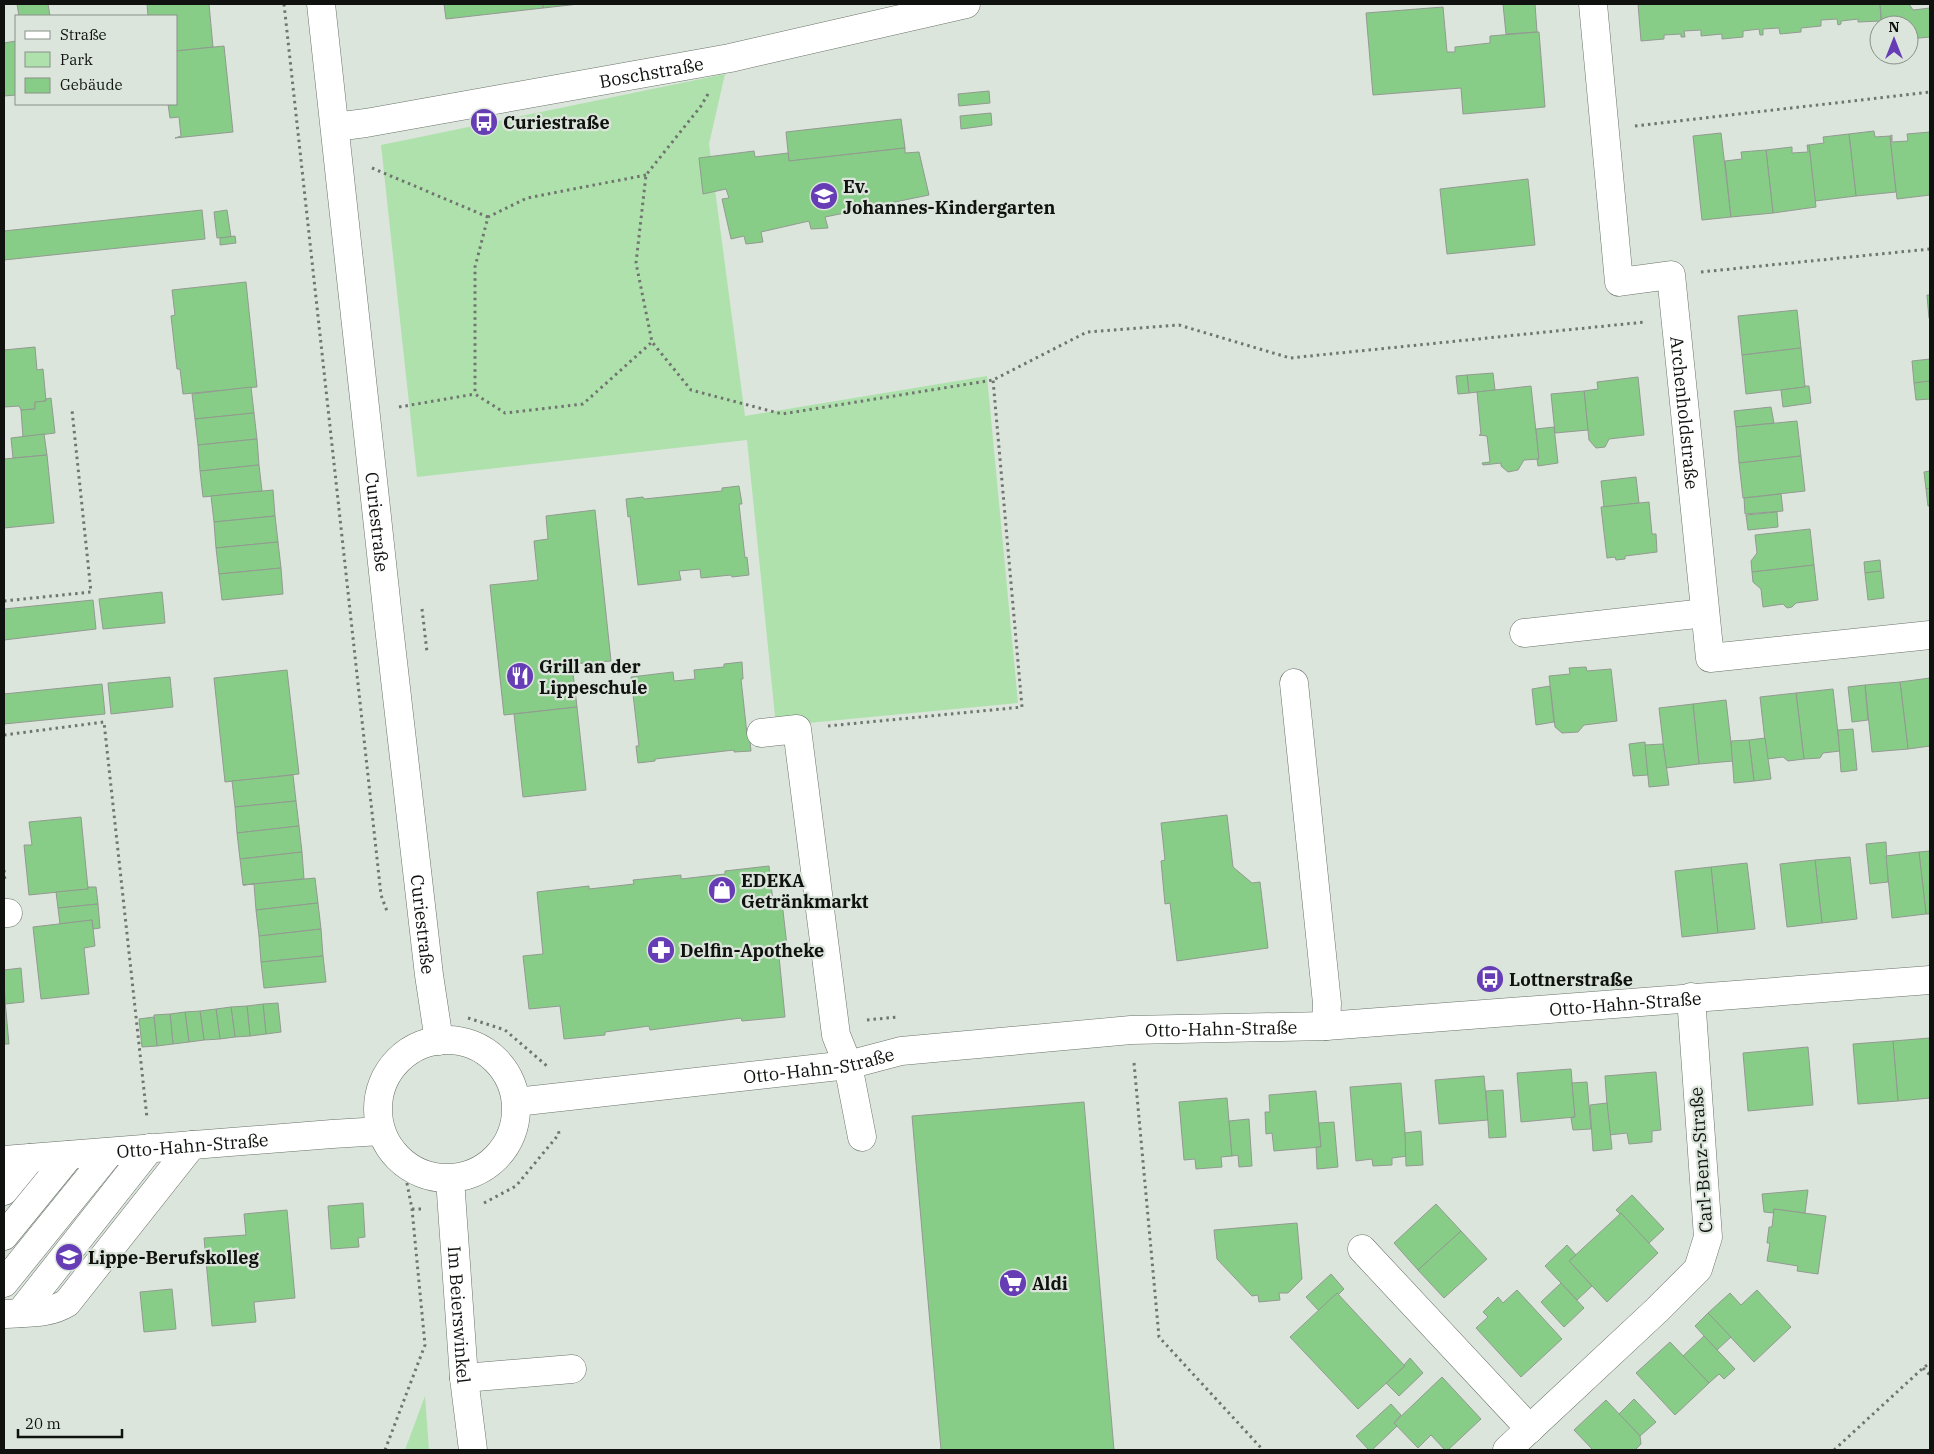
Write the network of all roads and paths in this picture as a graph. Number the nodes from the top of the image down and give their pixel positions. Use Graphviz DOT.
graph roads {
  1 [pos="284,4"];
  2 [pos="321,4"];
  3 [pos="966,4"];
  4 [pos="1593,4"];
  5 [pos="730,58"];
  6 [pos="1930,92"];
  7 [pos="366,123"];
  8 [pos="335,127"];
  9 [pos="1605,130"];
  10 [pos="372,168"];
  11 [pos="646,175"];
  12 [pos="373,178"];
  13 [pos="488,217"];
  14 [pos="1930,249"];
  15 [pos="1671,275"];
  16 [pos="1675,319"];
  17 [pos="652,342"];
  18 [pos="993,380"];
  19 [pos="475,394"];
  20 [pos="72,410"];
  21 [pos="400,416"];
  22 [pos="4,601"];
  23 [pos="421,604"];
  24 [pos="1705,613"];
  25 [pos="1524,634"];
  26 [pos="1930,635"];
  27 [pos="427,653"];
  28 [pos="1294,683"];
  29 [pos="797,729"];
  30 [pos="761,733"];
  31 [pos="4,735"];
  32 [pos="390,921"];
  33 [pos="1930,980"];
  34 [pos="1691,997"];
  35 [pos="467,1008"];
  36 [pos="1326,1026"];
  37 [pos="1131,1030"];
  38 [pos="439,1041"];
  39 [pos="848,1065"];
  40 [pos="552,1097"];
  41 [pos="516,1102"];
  42 [pos="381,1132"];
  43 [pos="862,1137"];
  44 [pos="192,1145"];
  45 [pos="150,1148"];
  46 [pos="110,1152"];
  47 [pos="70,1155"];
  48 [pos="31,1158"];
  49 [pos="4,1160"];
  50 [pos="403,1163"];
  51 [pos="450,1179"];
  52 [pos="4,1191"];
  53 [pos="412,1209"];
  54 [pos="453,1209"];
  55 [pos="4,1236"];
  56 [pos="1362,1249"];
  57 [pos="4,1283"];
  58 [pos="12,1313"];
  59 [pos="1930,1363"];
  60 [pos="1923,1368"];
  61 [pos="572,1369"];
  62 [pos="1930,1375"];
  63 [pos="464,1378"];
  64 [pos="1530,1429"];
  65 [pos="385,1450"];
  66 [pos="473,1450"];
  67 [pos="1263,1450"];
  68 [pos="1507,1450"];
  69 [pos="1834,1450"];
  1 -- 32 [label="path"];
  2 -- 8 [label="street, Curiestraße"];
  3 -- 5 [label="street, Boschstraße"];
  4 -- 9 [label="street"];
  5 -- 7 [label="street, Boschstraße"];
  5 -- 11 [label="path"];
  6 -- 9 [label="path"];
  7 -- 8 [label="street, Boschstraße"];
  7 -- 10 [label="path"];
  8 -- 38 [label="street, Curiestraße"];
  9 -- 15 [label="street"];
  10 -- 12 [label="path"];
  10 -- 13 [label="path"];
  11 -- 13 [label="path"];
  11 -- 17 [label="path"];
  13 -- 19 [label="path"];
  14 -- 15 [label="path"];
  15 -- 16 [label="street, Archenholdstraße"];
  16 -- 18 [label="path"];
  16 -- 24 [label="street, Archenholdstraße"];
  17 -- 18 [label="path"];
  17 -- 19 [label="path"];
  18 -- 29 [label="path"];
  19 -- 21 [label="path"];
  20 -- 22 [label="path"];
  23 -- 27 [label="path"];
  24 -- 25 [label="street"];
  24 -- 26 [label="street, Archenholdstraße"];
  28 -- 36 [label="street"];
  29 -- 30 [label="street"];
  29 -- 39 [label="street"];
  31 -- 45 [label="path"];
  33 -- 34 [label="street, Otto-Hahn-Straße"];
  34 -- 36 [label="street, Otto-Hahn-Straße"];
  34 -- 64 [label="street, Carl-Benz-Straße"];
  35 -- 40 [label="path"];
  36 -- 37 [label="street, Otto-Hahn-Straße"];
  37 -- 39 [label="street, Otto-Hahn-Straße"];
  37 -- 67 [label="path"];
  38 -- 41 [label="street"];
  38 -- 42 [label="street"];
  39 -- 40 [label="street, Otto-Hahn-Straße"];
  39 -- 43 [label="street"];
  40 -- 41 [label="street, Otto-Hahn-Straße"];
  40 -- 54 [label="path"];
  41 -- 51 [label="street"];
  42 -- 44 [label="street, Otto-Hahn-Straße"];
  42 -- 50 [label="street"];
  44 -- 45 [label="street, Otto-Hahn-Straße"];
  44 -- 58 [label="street"];
  45 -- 46 [label="street, Otto-Hahn-Straße"];
  45 -- 58 [label="street"];
  46 -- 47 [label="street, Otto-Hahn-Straße"];
  46 -- 57 [label="street"];
  47 -- 48 [label="street, Otto-Hahn-Straße"];
  47 -- 55 [label="street"];
  48 -- 49 [label="street, Otto-Hahn-Straße"];
  48 -- 52 [label="street"];
  50 -- 51 [label="street"];
  50 -- 53 [label="path"];
  51 -- 54 [label="street, Im Beierswinkel"];
  53 -- 54 [label="path"];
  53 -- 65 [label="path"];
  54 -- 63 [label="street, Im Beierswinkel"];
  56 -- 64 [label="street"];
  59 -- 60 [label="path"];
  60 -- 62 [label="path"];
  60 -- 69 [label="path"];
  61 -- 63 [label="street"];
  63 -- 66 [label="street, Im Beierswinkel"];
  64 -- 68 [label="street, Carl-Benz-Straße"];
}
